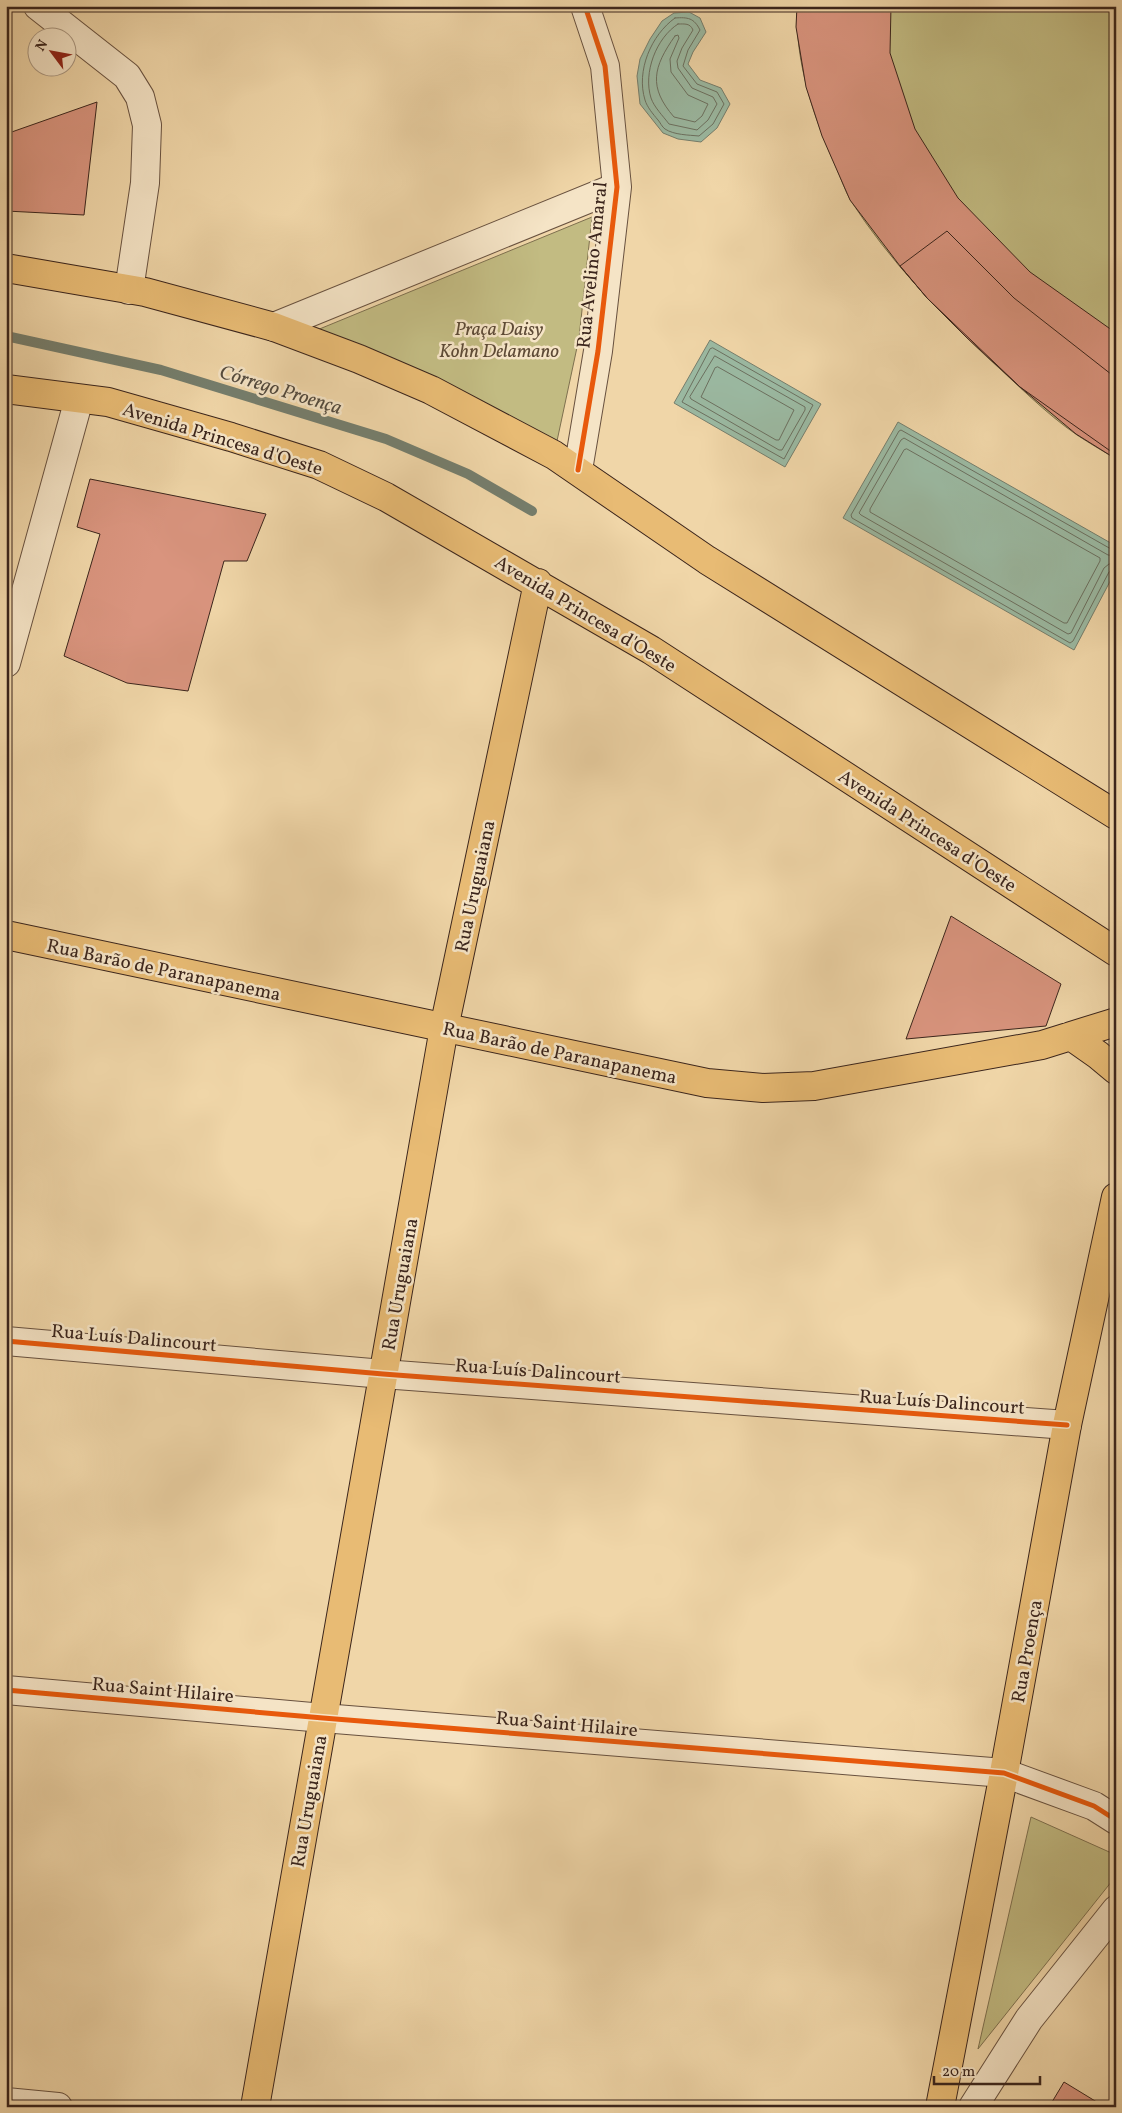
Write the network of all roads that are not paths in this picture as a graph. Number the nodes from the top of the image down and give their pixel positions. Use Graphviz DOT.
graph roads {
  1 [pos="38,6"];
  2 [pos="585,6"];
  3 [pos="617,187"];
  4 [pos="6,268"];
  5 [pos="129,290"];
  6 [pos="274,327"];
  7 [pos="6,389"];
  8 [pos="79,399"];
  9 [pos="578,470"];
  10 [pos="538,583"];
  11 [pos="6,663"];
  12 [pos="1116,815"];
  13 [pos="6,935"];
  14 [pos="1116,952"];
  15 [pos="1116,1022"];
  16 [pos="444,1028"];
  17 [pos="1071,1036"];
  18 [pos="1116,1070"];
  19 [pos="1116,1198"];
  20 [pos="6,1341"];
  21 [pos="383,1374"];
  22 [pos="1067,1425"];
  23 [pos="6,1690"];
  24 [pos="323,1718"];
  25 [pos="1004,1773"];
  26 [pos="1116,1820"];
  27 [pos="1116,1910"];
  28 [pos="6,2102"];
  29 [pos="58,2107"];
  30 [pos="255,2107"];
  31 [pos="940,2107"];
  32 [pos="973,2107"];
  1 -- 5 [label="street"];
  2 -- 3 [label="street, Rua Avelino Amaral"];
  3 -- 6 [label="street, Rua Avelino Amaral"];
  3 -- 9 [label="street, Rua Avelino Amaral"];
  4 -- 5 [label="main road"];
  5 -- 6 [label="main road"];
  6 -- 9 [label="main road"];
  7 -- 8 [label="main road, Avenida Princesa d'Oeste"];
  8 -- 10 [label="main road, Avenida Princesa d'Oeste"];
  8 -- 11 [label="street"];
  9 -- 12 [label="main road"];
  10 -- 14 [label="main road, Avenida Princesa d'Oeste"];
  10 -- 16 [label="main road, Rua Uruguaiana"];
  13 -- 16 [label="main road, Rua Barão de Paranapanema"];
  15 -- 17 [label="main road, Rua Barão de Paranapanema"];
  16 -- 17 [label="main road, Rua Barão de Paranapanema"];
  16 -- 21 [label="main road, Rua Uruguaiana"];
  17 -- 18 [label="main road"];
  19 -- 22 [label="main road, Rua Proença"];
  20 -- 21 [label="street, Rua Luís Dalincourt"];
  21 -- 22 [label="street, Rua Luís Dalincourt"];
  21 -- 24 [label="main road, Rua Uruguaiana"];
  22 -- 25 [label="main road, Rua Proença"];
  23 -- 24 [label="street, Rua Saint Hilaire"];
  24 -- 25 [label="street, Rua Saint Hilaire"];
  24 -- 30 [label="main road, Rua Uruguaiana"];
  25 -- 26 [label="street, Rua Saint Hilaire"];
  25 -- 31 [label="main road, Rua Proença"];
  27 -- 32 [label="street"];
  28 -- 29 [label="street"];
}
